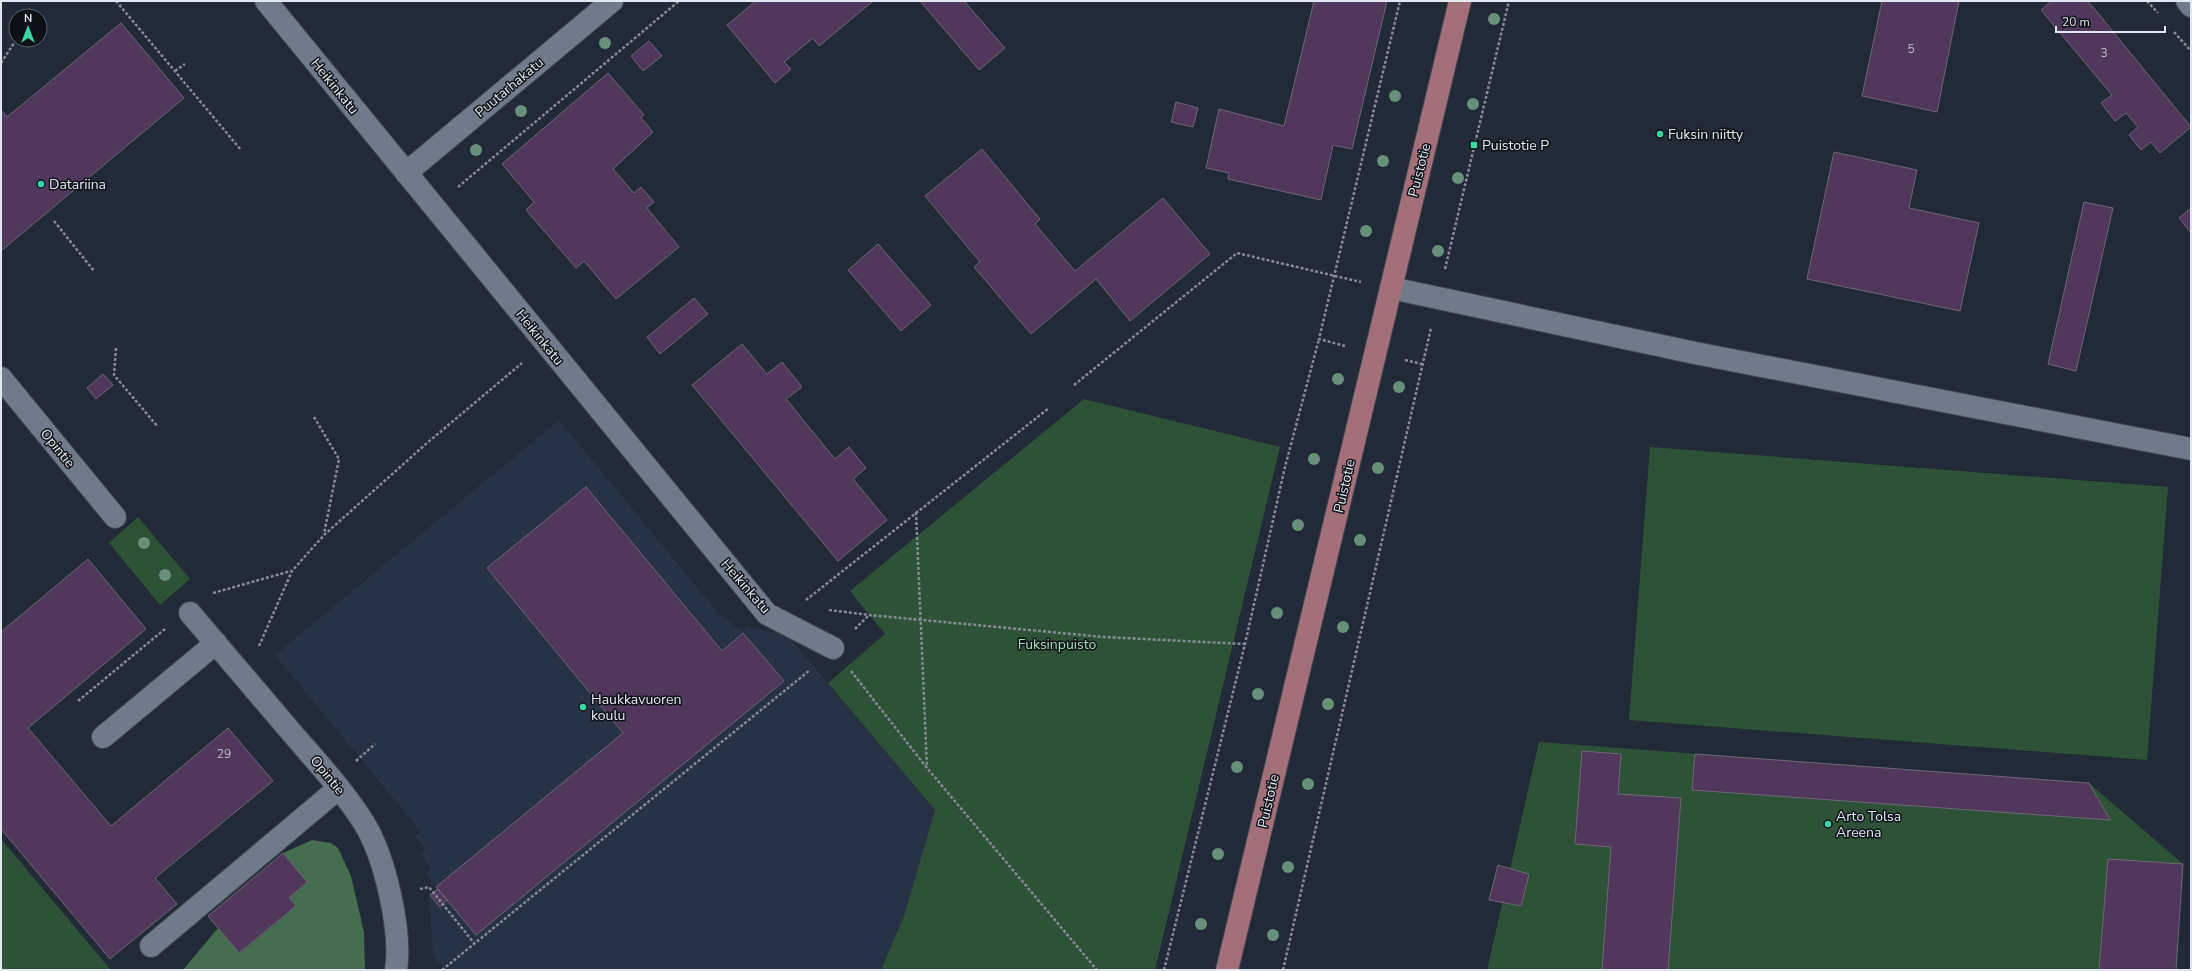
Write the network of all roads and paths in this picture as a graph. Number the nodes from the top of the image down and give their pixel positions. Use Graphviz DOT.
graph roads {
  1 [pos="116,1"];
  2 [pos="266,1"];
  3 [pos="612,1"];
  4 [pos="678,1"];
  5 [pos="1400,1"];
  6 [pos="1460,1"];
  7 [pos="1509,1"];
  8 [pos="2187,1"];
  9 [pos="2191,6"];
  10 [pos="11,48"];
  11 [pos="1,62"];
  12 [pos="185,64"];
  13 [pos="176,71"];
  14 [pos="241,150"];
  15 [pos="406,173"];
  16 [pos="458,187"];
  17 [pos="54,221"];
  18 [pos="94,271"];
  19 [pos="1335,276"];
  20 [pos="1391,288"];
  21 [pos="1438,299"];
  22 [pos="1319,339"];
  23 [pos="116,348"];
  24 [pos="1376,353"];
  25 [pos="522,364"];
  26 [pos="1422,364"];
  27 [pos="1,378"];
  28 [pos="1074,385"];
  29 [pos="1049,408"];
  30 [pos="314,417"];
  31 [pos="158,427"];
  32 [pos="2191,449"];
  33 [pos="916,512"];
  34 [pos="115,517"];
  35 [pos="324,535"];
  36 [pos="292,571"];
  37 [pos="823,609"];
  38 [pos="190,613"];
  39 [pos="921,619"];
  40 [pos="783,623"];
  41 [pos="170,625"];
  42 [pos="216,643"];
  43 [pos="1245,644"];
  44 [pos="833,648"];
  45 [pos="236,668"];
  46 [pos="78,702"];
  47 [pos="103,737"];
  48 [pos="375,744"];
  49 [pos="354,763"];
  50 [pos="927,768"];
  51 [pos="339,788"];
  52 [pos="419,889"];
  53 [pos="474,943"];
  54 [pos="151,946"];
  55 [pos="396,970"];
  56 [pos="442,970"];
  57 [pos="1097,970"];
  58 [pos="1164,970"];
  59 [pos="1227,970"];
  60 [pos="1283,970"];
  1 -- 13 [label="path"];
  2 -- 15 [label="street, Heikinkatu"];
  3 -- 15 [label="street, Puutarhakatu"];
  4 -- 16 [label="path"];
  5 -- 19 [label="path"];
  6 -- 20 [label="main road, Puistotie"];
  7 -- 21 [label="path"];
  8 -- 9 [label="street"];
  10 -- 11 [label="path"];
  12 -- 13 [label="path"];
  13 -- 14 [label="path"];
  15 -- 40 [label="street, Heikinkatu"];
  17 -- 18 [label="path"];
  19 -- 20 [label="path"];
  19 -- 22 [label="path"];
  19 -- 28 [label="path"];
  20 -- 21 [label="street"];
  20 -- 24 [label="main road, Puistotie"];
  21 -- 26 [label="path"];
  21 -- 32 [label="street"];
  22 -- 24 [label="path"];
  22 -- 43 [label="path"];
  23 -- 31 [label="path"];
  24 -- 26 [label="path"];
  24 -- 59 [label="main road, Puistotie"];
  25 -- 35 [label="path"];
  26 -- 60 [label="path"];
  27 -- 34 [label="street, Opintie"];
  29 -- 33 [label="path"];
  30 -- 35 [label="path"];
  33 -- 39 [label="path"];
  33 -- 40 [label="path"];
  35 -- 36 [label="path"];
  36 -- 38 [label="path"];
  36 -- 45 [label="path"];
  37 -- 39 [label="path"];
  38 -- 42 [label="street, Opintie"];
  39 -- 43 [label="path"];
  39 -- 50 [label="path"];
  40 -- 44 [label="street, Heikinkatu"];
  41 -- 46 [label="path"];
  42 -- 45 [label="street, Opintie"];
  42 -- 47 [label="street"];
  43 -- 58 [label="path"];
  44 -- 50 [label="path"];
  44 -- 53 [label="path"];
  45 -- 51 [label="street, Opintie"];
  48 -- 49 [label="path"];
  50 -- 57 [label="path"];
  51 -- 54 [label="street"];
  51 -- 55 [label="street, Opintie"];
  52 -- 53 [label="path"];
  53 -- 56 [label="path"];
}
